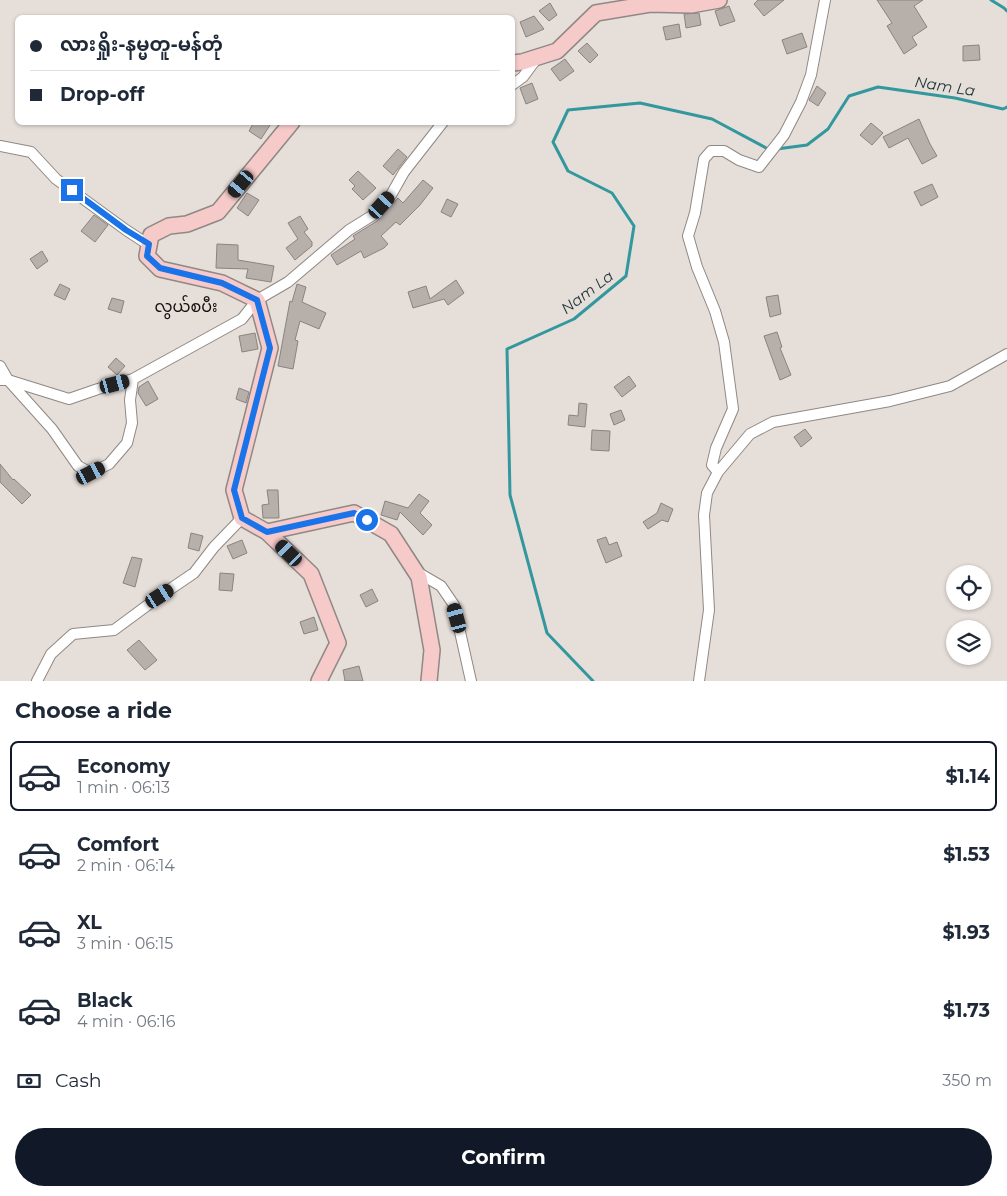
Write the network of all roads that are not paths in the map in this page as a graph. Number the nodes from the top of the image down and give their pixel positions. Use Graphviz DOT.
graph roads {
  1 [pos="719,0"];
  2 [pos="825,0"];
  3 [pos="537,58"];
  4 [pos="515,62"];
  5 [pos="515,82"];
  6 [pos="290,125"];
  7 [pos="441,125"];
  8 [pos="0,146"];
  9 [pos="149,244"];
  10 [pos="257,300"];
  11 [pos="1007,354"];
  12 [pos="0,366"];
  13 [pos="133,379"];
  14 [pos="4,380"];
  15 [pos="718,472"];
  16 [pos="242,518"];
  17 [pos="267,532"];
  18 [pos="416,572"];
  19 [pos="37,681"];
  20 [pos="319,681"];
  21 [pos="429,681"];
  22 [pos="471,681"];
  23 [pos="699,681"];
  1 -- 3 [label="main road"];
  2 -- 15 [label="street"];
  3 -- 4 [label="main road"];
  3 -- 5 [label="street"];
  6 -- 9 [label="main road"];
  7 -- 10 [label="street"];
  8 -- 9 [label="street"];
  9 -- 10 [label="main road"];
  10 -- 13 [label="street"];
  10 -- 16 [label="main road"];
  11 -- 15 [label="street"];
  12 -- 14 [label="street"];
  13 -- 14 [label="street"];
  13 -- 14 [label="street"];
  15 -- 23 [label="street"];
  16 -- 17 [label="main road"];
  16 -- 19 [label="street"];
  17 -- 18 [label="main road"];
  17 -- 20 [label="main road"];
  18 -- 21 [label="main road"];
  18 -- 22 [label="street"];
}
